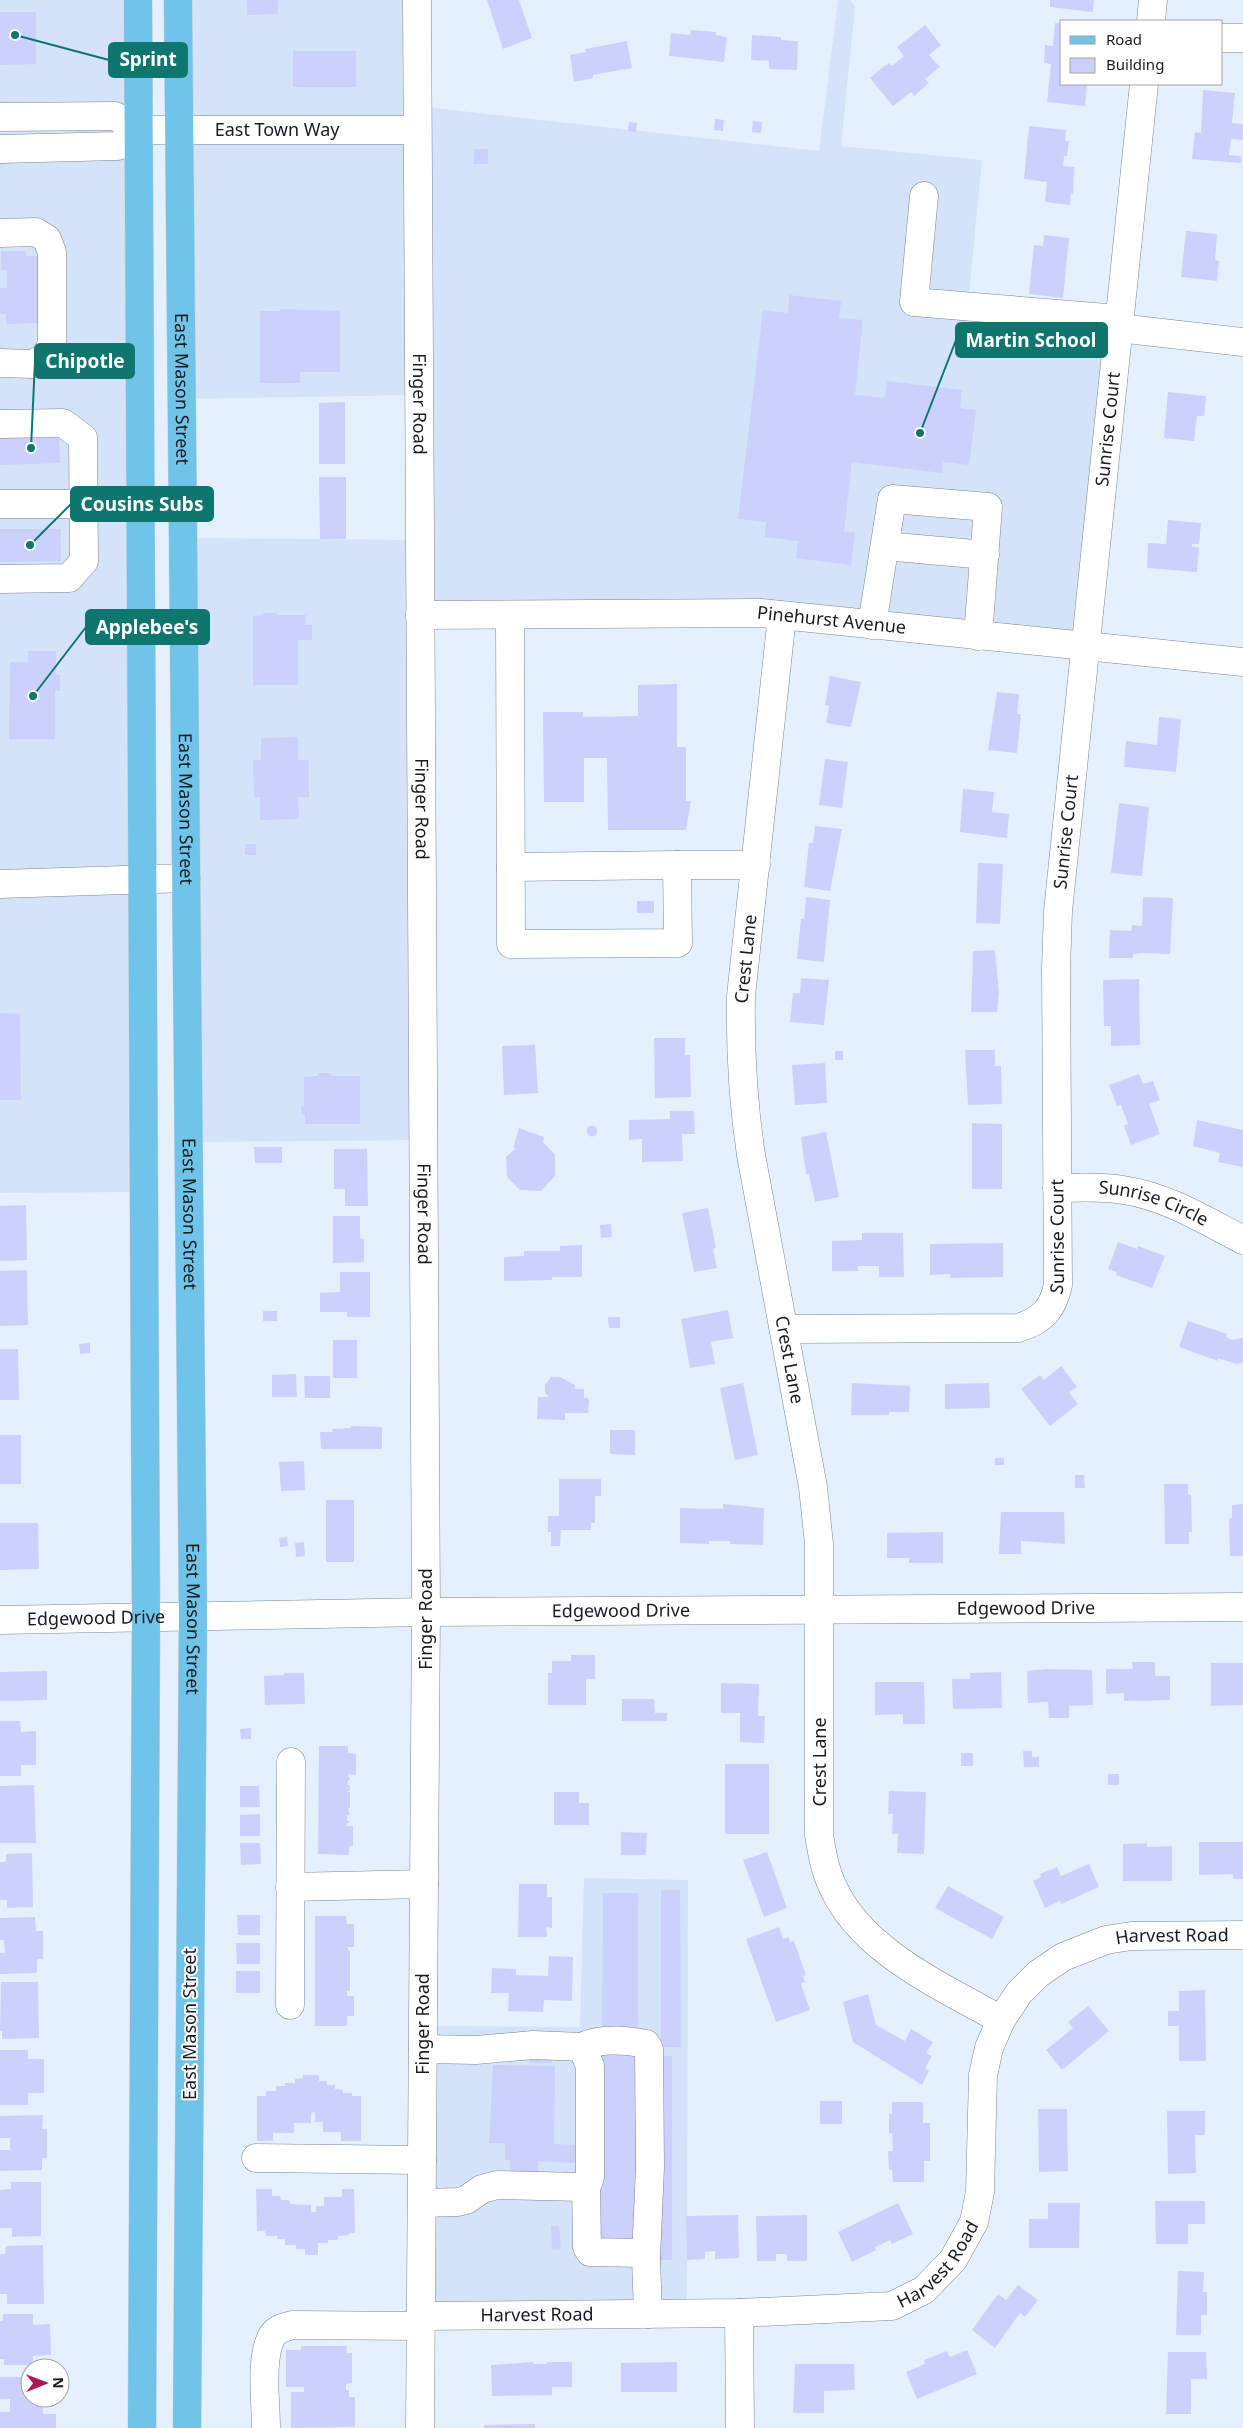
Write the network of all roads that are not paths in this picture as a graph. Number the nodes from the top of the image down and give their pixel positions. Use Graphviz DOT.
graph roads {
  1 [pos="138,0"];
  2 [pos="178,0"];
  3 [pos="416,0"];
  4 [pos="1153,0"];
  5 [pos="1150,20"];
  6 [pos="1223,38"];
  7 [pos="1243,38"];
  8 [pos="1144,85"];
  9 [pos="0,117"];
  10 [pos="138,130"];
  11 [pos="179,130"];
  12 [pos="417,130"];
  13 [pos="0,149"];
  14 [pos="924,196"];
  15 [pos="0,232"];
  16 [pos="1118,324"];
  17 [pos="1243,342"];
  18 [pos="0,363"];
  19 [pos="0,424"];
  20 [pos="0,504"];
  21 [pos="83,504"];
  22 [pos="885,546"];
  23 [pos="984,555"];
  24 [pos="0,579"];
  25 [pos="510,615"];
  26 [pos="420,616"];
  27 [pos="782,616"];
  28 [pos="872,625"];
  29 [pos="978,636"];
  30 [pos="1085,647"];
  31 [pos="1243,662"];
  32 [pos="676,865"];
  33 [pos="756,865"];
  34 [pos="511,868"];
  35 [pos="186,878"];
  36 [pos="143,879"];
  37 [pos="0,884"];
  38 [pos="1057,1188"];
  39 [pos="1243,1240"];
  40 [pos="784,1329"];
  41 [pos="1243,1607"];
  42 [pos="820,1610"];
  43 [pos="426,1612"];
  44 [pos="193,1616"];
  45 [pos="146,1617"];
  46 [pos="0,1620"];
  47 [pos="291,1762"];
  48 [pos="424,1884"];
  49 [pos="290,1887"];
  50 [pos="1243,1936"];
  51 [pos="290,2005"];
  52 [pos="1001,2020"];
  53 [pos="582,2048"];
  54 [pos="423,2049"];
  55 [pos="256,2158"];
  56 [pos="422,2160"];
  57 [pos="586,2184"];
  58 [pos="422,2203"];
  59 [pos="646,2258"];
  60 [pos="739,2313"];
  61 [pos="648,2314"];
  62 [pos="421,2321"];
  63 [pos="142,2428"];
  64 [pos="187,2428"];
  65 [pos="266,2428"];
  66 [pos="420,2428"];
  67 [pos="740,2428"];
  1 -- 10 [label="main road"];
  2 -- 11 [label="main road, East Mason Street"];
  3 -- 12 [label="street, Finger Road"];
  4 -- 5 [label="street"];
  6 -- 7 [label="street"];
  8 -- 16 [label="street, Sunrise Court"];
  9 -- 10 [label="street"];
  10 -- 11 [label="street, East Town Way"];
  10 -- 13 [label="street"];
  10 -- 36 [label="main road"];
  11 -- 12 [label="street, East Town Way"];
  11 -- 35 [label="main road, East Mason Street"];
  12 -- 26 [label="street, Finger Road"];
  14 -- 16 [label="street"];
  15 -- 18 [label="street"];
  16 -- 17 [label="street"];
  16 -- 30 [label="street, Sunrise Court"];
  19 -- 21 [label="street"];
  20 -- 21 [label="street"];
  21 -- 24 [label="street"];
  22 -- 23 [label="street"];
  22 -- 23 [label="street"];
  22 -- 28 [label="street"];
  23 -- 29 [label="street"];
  25 -- 26 [label="street, Pinehurst Avenue"];
  25 -- 27 [label="street, Pinehurst Avenue"];
  25 -- 34 [label="street"];
  26 -- 43 [label="street, Finger Road"];
  27 -- 28 [label="street, Pinehurst Avenue"];
  27 -- 33 [label="street, Crest Lane"];
  28 -- 29 [label="street, Pinehurst Avenue"];
  29 -- 30 [label="street, Pinehurst Avenue"];
  30 -- 31 [label="street, Pinehurst Avenue"];
  30 -- 38 [label="street, Sunrise Court"];
  32 -- 33 [label="street"];
  32 -- 34 [label="street"];
  32 -- 34 [label="street"];
  33 -- 40 [label="street, Crest Lane"];
  35 -- 36 [label="street"];
  35 -- 44 [label="main road, East Mason Street"];
  36 -- 37 [label="street"];
  36 -- 45 [label="main road"];
  38 -- 39 [label="street, Sunrise Circle"];
  38 -- 40 [label="street, Sunrise Court"];
  40 -- 42 [label="street, Crest Lane"];
  41 -- 42 [label="street, Edgewood Drive"];
  42 -- 43 [label="street, Edgewood Drive"];
  42 -- 52 [label="street, Crest Lane"];
  43 -- 44 [label="street, Edgewood Drive"];
  43 -- 48 [label="street, Finger Road"];
  44 -- 45 [label="street, Edgewood Drive"];
  44 -- 64 [label="main road, East Mason Street"];
  45 -- 46 [label="street, Edgewood Drive"];
  45 -- 63 [label="main road"];
  47 -- 49 [label="street"];
  48 -- 49 [label="street"];
  48 -- 54 [label="street, Finger Road"];
  49 -- 51 [label="street"];
  50 -- 52 [label="street, Harvest Road"];
  52 -- 60 [label="street, Harvest Road"];
  53 -- 54 [label="street"];
  53 -- 57 [label="street"];
  53 -- 59 [label="street"];
  54 -- 56 [label="street, Finger Road"];
  55 -- 56 [label="street"];
  56 -- 58 [label="street, Finger Road"];
  57 -- 58 [label="street"];
  57 -- 59 [label="street"];
  58 -- 62 [label="street, Finger Road"];
  59 -- 61 [label="street"];
  60 -- 61 [label="street, Harvest Road"];
  60 -- 67 [label="street"];
  61 -- 62 [label="street, Harvest Road"];
  62 -- 65 [label="street, Harvest Road"];
  62 -- 66 [label="street, Finger Road"];
}
